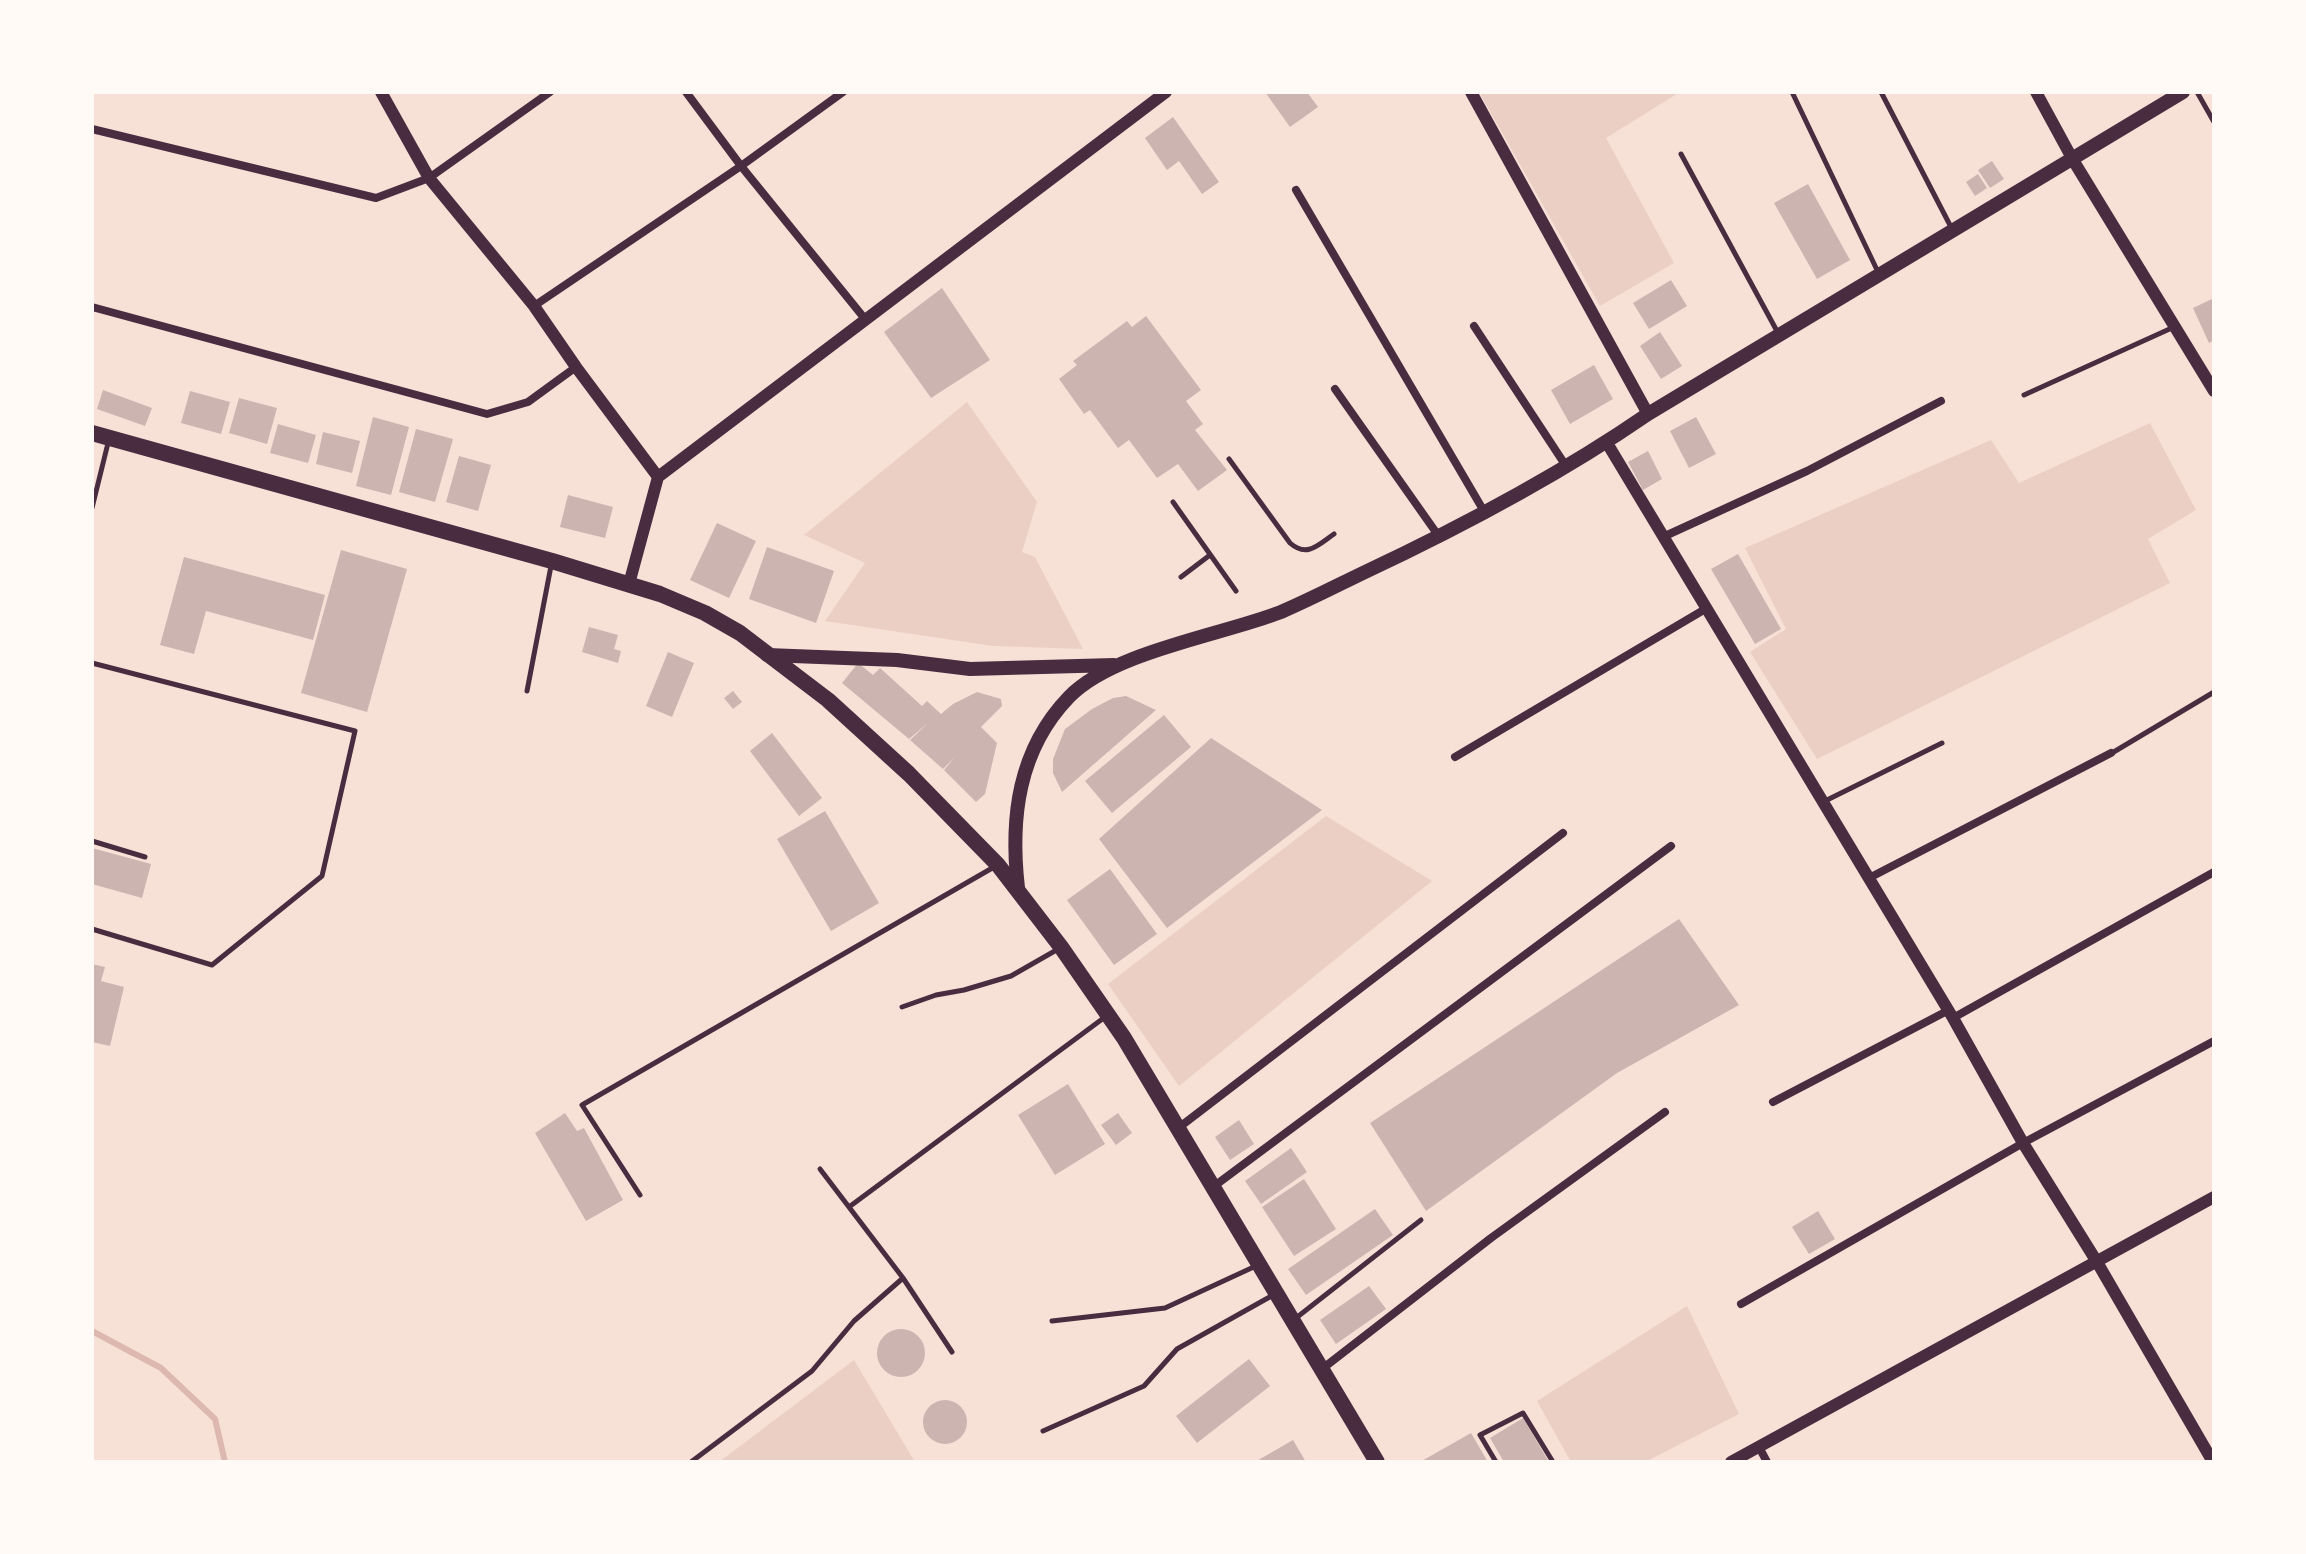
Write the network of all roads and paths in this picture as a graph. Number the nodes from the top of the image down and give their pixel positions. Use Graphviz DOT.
graph roads {
  1 [pos="381,92"];
  2 [pos="550,92"];
  3 [pos="686,92"];
  4 [pos="843,92"];
  5 [pos="1166,92"];
  6 [pos="1471,92"];
  7 [pos="1792,92"];
  8 [pos="1881,92"];
  9 [pos="2036,92"];
  10 [pos="2183,92"];
  11 [pos="2197,92"];
  12 [pos="2214,122"];
  13 [pos="92,129"];
  14 [pos="1681,154"];
  15 [pos="2073,160"];
  16 [pos="741,166"];
  17 [pos="429,178"];
  18 [pos="1296,190"];
  19 [pos="1954,232"];
  20 [pos="1880,276"];
  21 [pos="534,306"];
  22 [pos="92,307"];
  23 [pos="865,319"];
  24 [pos="1474,326"];
  25 [pos="2175,326"];
  26 [pos="1780,336"];
  27 [pos="576,367"];
  28 [pos="1335,389"];
  29 [pos="2214,391"];
  30 [pos="2024,395"];
  31 [pos="1941,401"];
  32 [pos="1648,414"];
  33 [pos="92,433"];
  34 [pos="109,438"];
  35 [pos="1607,443"];
  36 [pos="1229,459"];
  37 [pos="1566,466"];
  38 [pos="658,477"];
  39 [pos="1173,502"];
  40 [pos="92,508"];
  41 [pos="1485,513"];
  42 [pos="1334,534"];
  43 [pos="1665,536"];
  44 [pos="1440,538"];
  45 [pos="1210,555"];
  46 [pos="552,561"];
  47 [pos="1181,577"];
  48 [pos="629,584"];
  49 [pos="1236,591"];
  50 [pos="1707,608"];
  51 [pos="767,655"];
  52 [pos="92,663"];
  53 [pos="1118,665"];
  54 [pos="527,691"];
  55 [pos="2214,692"];
  56 [pos="1942,743"];
  57 [pos="2111,753"];
  58 [pos="1455,757"];
  59 [pos="1822,803"];
  60 [pos="1563,833"];
  61 [pos="92,841"];
  62 [pos="1671,846"];
  63 [pos="145,857"];
  64 [pos="998,865"];
  65 [pos="2214,872"];
  66 [pos="1869,878"];
  67 [pos="1018,888"];
  68 [pos="92,929"];
  69 [pos="1061,947"];
  70 [pos="902,1007"];
  71 [pos="1951,1014"];
  72 [pos="1107,1015"];
  73 [pos="2214,1041"];
  74 [pos="1773,1102"];
  75 [pos="1665,1112"];
  76 [pos="1177,1129"];
  77 [pos="2023,1143"];
  78 [pos="820,1169"];
  79 [pos="1213,1188"];
  80 [pos="640,1195"];
  81 [pos="2214,1197"];
  82 [pos="849,1207"];
  83 [pos="1421,1220"];
  84 [pos="2097,1262"];
  85 [pos="1259,1265"];
  86 [pos="903,1278"];
  87 [pos="1275,1293"];
  88 [pos="1741,1304"];
  89 [pos="1052,1321"];
  90 [pos="1292,1322"];
  91 [pos="952,1352"];
  92 [pos="1322,1369"];
  93 [pos="1043,1431"];
  94 [pos="1759,1447"];
  95 [pos="691,1462"];
  96 [pos="1377,1462"];
  97 [pos="1496,1462"];
  98 [pos="1553,1462"];
  99 [pos="1731,1462"];
  100 [pos="1767,1462"];
  101 [pos="2213,1462"];
  1 -- 17 [label="street"];
  2 -- 17 [label="street"];
  3 -- 16 [label="street"];
  4 -- 16 [label="street"];
  5 -- 23 [label="street"];
  6 -- 32 [label="street"];
  7 -- 20 [label="lane"];
  8 -- 19 [label="lane"];
  9 -- 15 [label="street"];
  10 -- 15 [label="main road"];
  11 -- 12 [label="lane"];
  13 -- 17 [label="street"];
  14 -- 26 [label="lane"];
  15 -- 19 [label="main road"];
  15 -- 25 [label="street"];
  16 -- 21 [label="street"];
  16 -- 23 [label="street"];
  17 -- 21 [label="street"];
  18 -- 41 [label="street"];
  19 -- 20 [label="main road"];
  20 -- 26 [label="main road"];
  21 -- 27 [label="street"];
  22 -- 27 [label="street"];
  23 -- 38 [label="street"];
  24 -- 37 [label="street"];
  25 -- 29 [label="street"];
  25 -- 30 [label="lane"];
  26 -- 32 [label="main road"];
  27 -- 38 [label="street"];
  28 -- 44 [label="street"];
  31 -- 43 [label="street"];
  32 -- 35 [label="main road"];
  33 -- 34 [label="main road"];
  34 -- 40 [label="lane"];
  34 -- 46 [label="main road"];
  35 -- 37 [label="main road"];
  35 -- 43 [label="street"];
  36 -- 42 [label="lane"];
  37 -- 41 [label="main road"];
  38 -- 48 [label="street"];
  39 -- 45 [label="lane"];
  41 -- 44 [label="main road"];
  43 -- 50 [label="street"];
  44 -- 53 [label="main road"];
  45 -- 47 [label="lane"];
  45 -- 49 [label="lane"];
  46 -- 48 [label="main road"];
  46 -- 54 [label="lane"];
  48 -- 51 [label="main road"];
  50 -- 58 [label="street"];
  50 -- 59 [label="street"];
  51 -- 53 [label="main road"];
  51 -- 64 [label="main road"];
  52 -- 68 [label="lane"];
  53 -- 67 [label="main road"];
  55 -- 57 [label="lane"];
  56 -- 59 [label="lane"];
  57 -- 66 [label="street"];
  59 -- 66 [label="street"];
  60 -- 76 [label="street"];
  61 -- 63 [label="lane"];
  62 -- 79 [label="street"];
  64 -- 67 [label="main road"];
  64 -- 80 [label="lane"];
  65 -- 71 [label="street"];
  66 -- 71 [label="street"];
  67 -- 69 [label="main road"];
  69 -- 70 [label="lane"];
  69 -- 72 [label="main road"];
  71 -- 74 [label="street"];
  71 -- 77 [label="street"];
  72 -- 76 [label="main road"];
  72 -- 82 [label="lane"];
  73 -- 77 [label="street"];
  75 -- 92 [label="street"];
  76 -- 79 [label="main road"];
  77 -- 84 [label="street"];
  77 -- 88 [label="street"];
  78 -- 82 [label="lane"];
  79 -- 85 [label="main road"];
  81 -- 84 [label="street"];
  82 -- 86 [label="lane"];
  83 -- 90 [label="lane"];
  84 -- 94 [label="street"];
  84 -- 101 [label="street"];
  85 -- 87 [label="main road"];
  85 -- 89 [label="lane"];
  86 -- 91 [label="lane"];
  86 -- 95 [label="lane"];
  87 -- 90 [label="main road"];
  87 -- 93 [label="lane"];
  90 -- 92 [label="main road"];
  92 -- 96 [label="main road"];
  94 -- 99 [label="street"];
  94 -- 100 [label="street"];
  97 -- 98 [label="lane"];
}
